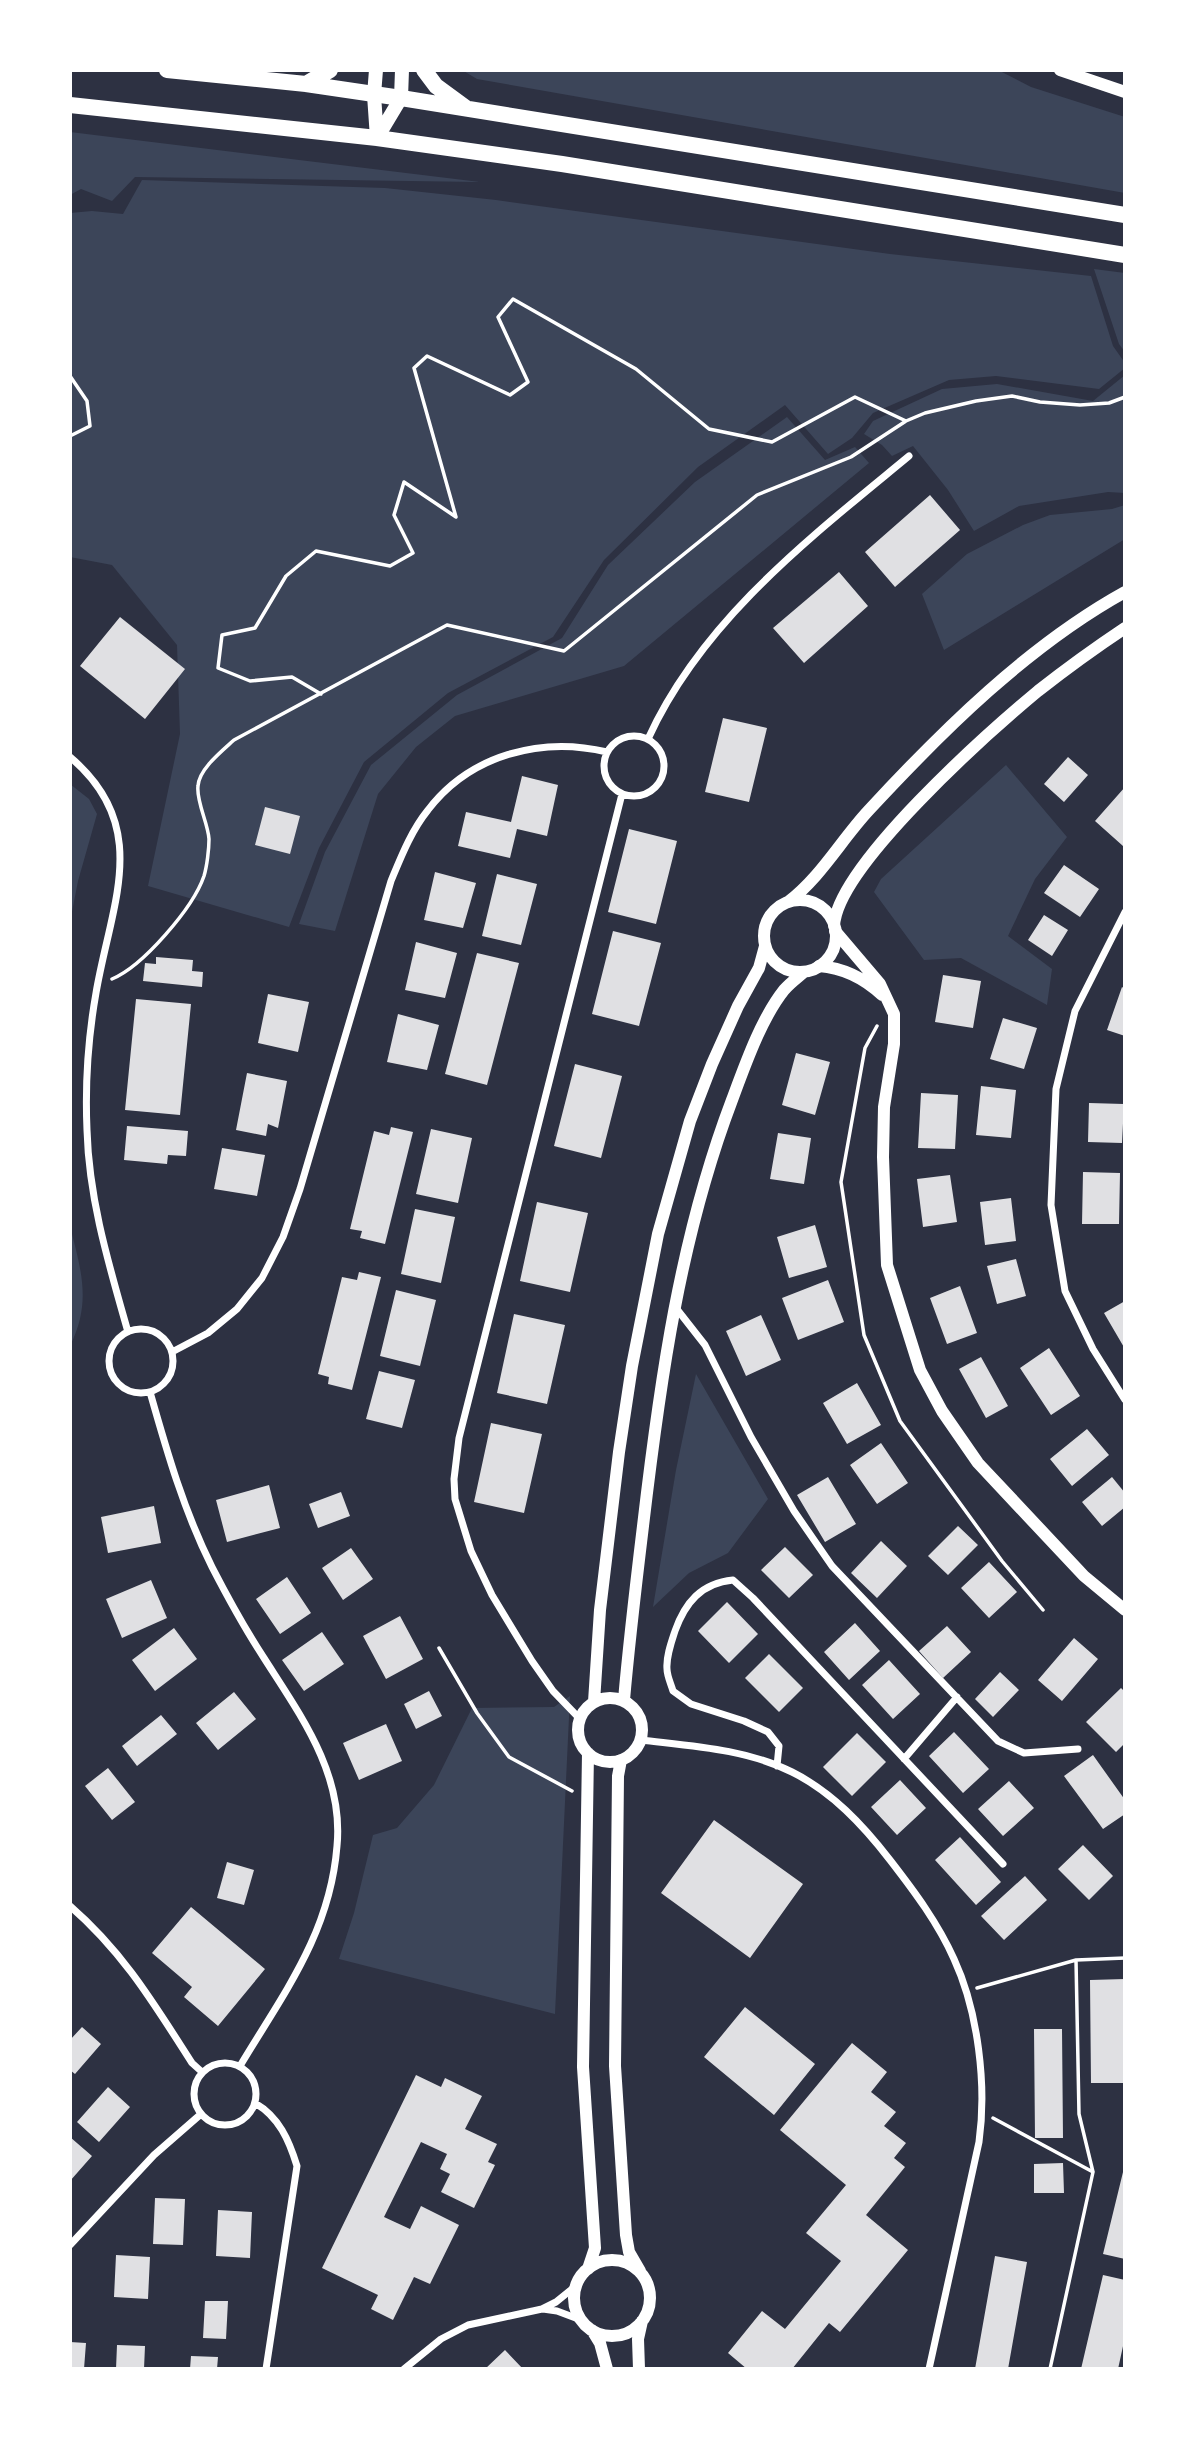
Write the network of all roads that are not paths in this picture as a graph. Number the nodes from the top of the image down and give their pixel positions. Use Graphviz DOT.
graph roads {
  1 [pos="167,70"];
  2 [pos="330,70"];
  3 [pos="376,70"];
  4 [pos="402,70"];
  5 [pos="424,70"];
  6 [pos="1060,70"];
  7 [pos="306,84"];
  8 [pos="1125,92"];
  9 [pos="374,95"];
  10 [pos="401,98"];
  11 [pos="70,105"];
  12 [pos="468,109"];
  13 [pos="377,138"];
  14 [pos="1125,215"];
  15 [pos="1125,255"];
  16 [pos="909,456"];
  17 [pos="1125,592"];
  18 [pos="1125,628"];
  19 [pos="649,739"];
  20 [pos="607,752"];
  21 [pos="70,757"];
  22 [pos="622,794"];
  23 [pos="788,902"];
  24 [pos="1125,912"];
  25 [pos="835,928"];
  26 [pos="765,946"];
  27 [pos="819,966"];
  28 [pos="804,972"];
  29 [pos="890,1002"];
  30 [pos="674,1306"];
  31 [pos="128,1332"];
  32 [pos="172,1352"];
  33 [pos="150,1392"];
  34 [pos="1125,1400"];
  35 [pos="1125,1610"];
  36 [pos="957,1697"];
  37 [pos="624,1700"];
  38 [pos="594,1702"];
  39 [pos="580,1719"];
  40 [pos="641,1740"];
  41 [pos="1077,1749"];
  42 [pos="588,1753"];
  43 [pos="904,1759"];
  44 [pos="621,1760"];
  45 [pos="777,1766"];
  46 [pos="1003,1864"];
  47 [pos="70,1906"];
  48 [pos="240,2066"];
  49 [pos="202,2072"];
  50 [pos="255,2103"];
  51 [pos="201,2114"];
  52 [pos="70,2245"];
  53 [pos="588,2269"];
  54 [pos="640,2271"];
  55 [pos="577,2285"];
  56 [pos="542,2309"];
  57 [pos="581,2320"];
  58 [pos="642,2321"];
  59 [pos="592,2330"];
  60 [pos="266,2369"];
  61 [pos="404,2369"];
  62 [pos="607,2369"];
  63 [pos="639,2369"];
  64 [pos="929,2369"];
  1 -- 7 [label="highway"];
  2 -- 7 [label="highway"];
  3 -- 9 [label="main road"];
  4 -- 10 [label="main road"];
  5 -- 12 [label="highway"];
  6 -- 8 [label="main road"];
  7 -- 9 [label="highway"];
  9 -- 10 [label="highway"];
  9 -- 13 [label="main road"];
  10 -- 12 [label="highway"];
  10 -- 13 [label="main road"];
  11 -- 13 [label="highway"];
  12 -- 14 [label="highway"];
  13 -- 15 [label="highway"];
  16 -- 19 [label="street"];
  17 -- 23 [label="main road"];
  18 -- 25 [label="main road"];
  19 -- 20 [label="street"];
  19 -- 22 [label="street"];
  20 -- 22 [label="street"];
  20 -- 32 [label="street"];
  21 -- 31 [label="street"];
  22 -- 39 [label="street"];
  23 -- 25 [label="main road"];
  23 -- 26 [label="main road"];
  24 -- 34 [label="street"];
  25 -- 27 [label="main road"];
  25 -- 29 [label="main road"];
  26 -- 28 [label="main road"];
  26 -- 38 [label="main road"];
  27 -- 28 [label="main road"];
  27 -- 29 [label="main road"];
  28 -- 30 [label="main road"];
  29 -- 35 [label="main road"];
  30 -- 36 [label="street"];
  30 -- 37 [label="main road"];
  31 -- 32 [label="street"];
  31 -- 33 [label="street"];
  32 -- 33 [label="street"];
  33 -- 48 [label="street"];
  36 -- 41 [label="street"];
  36 -- 43 [label="street"];
  37 -- 38 [label="main road"];
  37 -- 40 [label="main road"];
  38 -- 39 [label="main road"];
  39 -- 42 [label="main road"];
  40 -- 44 [label="main road"];
  40 -- 45 [label="street"];
  42 -- 44 [label="main road"];
  42 -- 53 [label="main road"];
  43 -- 45 [label="street"];
  43 -- 46 [label="street"];
  44 -- 54 [label="main road"];
  45 -- 64 [label="street"];
  47 -- 49 [label="street"];
  48 -- 49 [label="street"];
  48 -- 50 [label="street"];
  49 -- 51 [label="street"];
  50 -- 51 [label="street"];
  50 -- 60 [label="street"];
  51 -- 52 [label="street"];
  53 -- 54 [label="main road"];
  53 -- 55 [label="main road"];
  54 -- 58 [label="main road"];
  55 -- 56 [label="street"];
  55 -- 57 [label="main road"];
  56 -- 57 [label="street"];
  56 -- 61 [label="street"];
  57 -- 59 [label="main road"];
  58 -- 59 [label="main road"];
  58 -- 63 [label="main road"];
  59 -- 62 [label="main road"];
}
